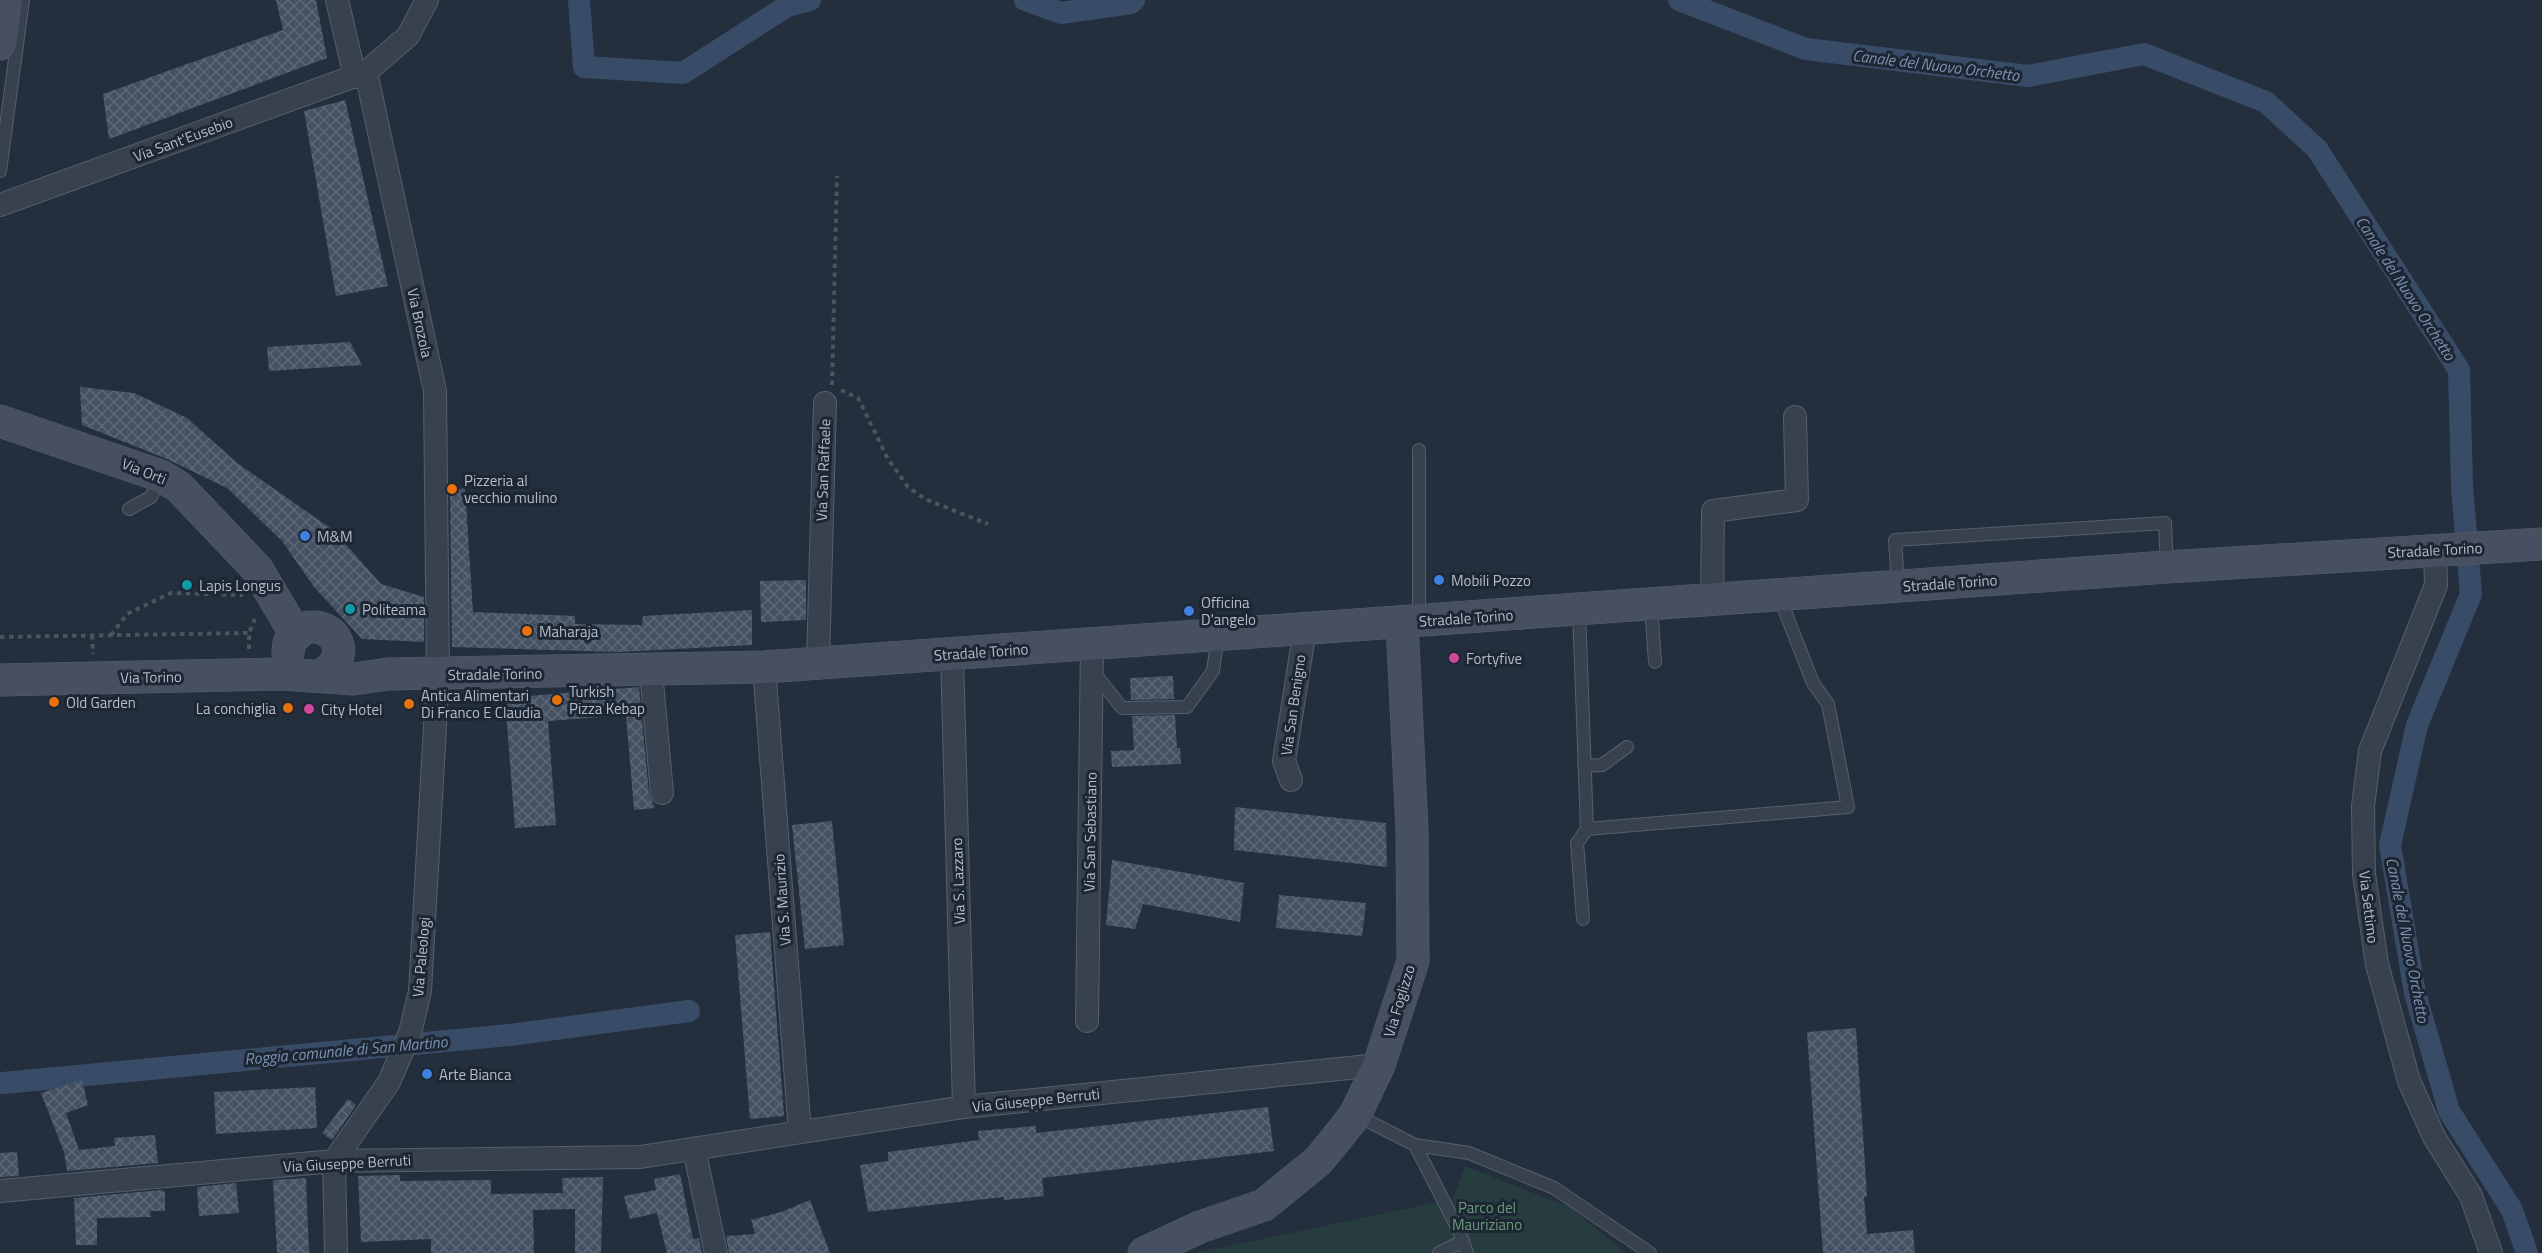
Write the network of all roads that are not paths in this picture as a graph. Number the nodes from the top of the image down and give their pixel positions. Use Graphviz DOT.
graph roads {
  1 [pos="6,0"];
  2 [pos="23,0"];
  3 [pos="337,0"];
  4 [pos="426,0"];
  5 [pos="0,44"];
  6 [pos="360,75"];
  7 [pos="0,171"];
  8 [pos="0,205"];
  9 [pos="828,396"];
  10 [pos="1795,417"];
  11 [pos="0,421"];
  12 [pos="1419,450"];
  13 [pos="161,476"];
  14 [pos="129,509"];
  15 [pos="2542,544"];
  16 [pos="2446,549"];
  17 [pos="2168,567"];
  18 [pos="1898,586"];
  19 [pos="1778,595"];
  20 [pos="1712,600"];
  21 [pos="1651,604"];
  22 [pos="1579,609"];
  23 [pos="1410,622"];
  24 [pos="1305,629"];
  25 [pos="318,634"];
  26 [pos="1218,635"];
  27 [pos="952,654"];
  28 [pos="1092,657"];
  29 [pos="1655,662"];
  30 [pos="818,663"];
  31 [pos="764,667"];
  32 [pos="651,671"];
  33 [pos="388,674"];
  34 [pos="438,674"];
  35 [pos="311,675"];
  36 [pos="0,680"];
  37 [pos="1627,747"];
  38 [pos="1584,766"];
  39 [pos="1291,780"];
  40 [pos="662,793"];
  41 [pos="1587,829"];
  42 [pos="1583,919"];
  43 [pos="1087,1021"];
  44 [pos="1379,1065"];
  45 [pos="964,1107"];
  46 [pos="1355,1115"];
  47 [pos="800,1132"];
  48 [pos="1415,1145"];
  49 [pos="694,1149"];
  50 [pos="334,1161"];
  51 [pos="0,1191"];
  52 [pos="1465,1247"];
  53 [pos="1159,1249"];
  54 [pos="336,1253"];
  55 [pos="716,1253"];
  56 [pos="1439,1253"];
  57 [pos="1650,1253"];
  58 [pos="2491,1253"];
  1 -- 5 [label="main road"];
  2 -- 7 [label="lane"];
  3 -- 6 [label="street, Via Brozola"];
  4 -- 6 [label="street"];
  6 -- 8 [label="street, Via Sant'Eusebio"];
  6 -- 34 [label="street, Via Brozola"];
  9 -- 30 [label="street, Via San Raffaele"];
  10 -- 20 [label="street"];
  11 -- 13 [label="main road, Via Orti"];
  12 -- 23 [label="lane"];
  13 -- 14 [label="lane"];
  13 -- 25 [label="main road, Via Orti"];
  15 -- 16 [label="main road, Stradale Torino"];
  16 -- 17 [label="main road, Stradale Torino"];
  16 -- 58 [label="street, Via Settimo"];
  17 -- 18 [label="main road, Stradale Torino"];
  17 -- 18 [label="lane"];
  18 -- 19 [label="main road, Stradale Torino"];
  19 -- 20 [label="main road, Stradale Torino"];
  19 -- 41 [label="lane"];
  20 -- 21 [label="main road, Stradale Torino"];
  21 -- 22 [label="main road, Stradale Torino"];
  21 -- 29 [label="lane"];
  22 -- 23 [label="main road, Stradale Torino"];
  22 -- 38 [label="lane"];
  23 -- 24 [label="main road, Stradale Torino"];
  23 -- 44 [label="main road, Via Foglizzo"];
  24 -- 26 [label="main road, Stradale Torino"];
  24 -- 39 [label="street, Via San Benigno"];
  25 -- 33 [label="main road, Stradale Torino"];
  25 -- 35 [label="main road"];
  25 -- 35 [label="main road"];
  26 -- 28 [label="main road, Stradale Torino"];
  26 -- 28 [label="lane"];
  27 -- 28 [label="main road, Stradale Torino"];
  27 -- 30 [label="main road, Stradale Torino"];
  27 -- 45 [label="street, Via S. Lazzaro"];
  28 -- 43 [label="street, Via San Sebastiano"];
  30 -- 31 [label="main road, Stradale Torino"];
  31 -- 32 [label="main road, Stradale Torino"];
  31 -- 47 [label="street, Via S. Maurizio"];
  32 -- 34 [label="main road, Stradale Torino"];
  32 -- 40 [label="street"];
  33 -- 34 [label="main road, Stradale Torino"];
  33 -- 35 [label="main road, Stradale Torino"];
  34 -- 50 [label="street, Via Paleologi"];
  35 -- 36 [label="main road, Via Torino"];
  37 -- 38 [label="lane"];
  38 -- 41 [label="lane"];
  41 -- 42 [label="lane"];
  44 -- 45 [label="street, Via Giuseppe Berruti"];
  44 -- 46 [label="main road, Via Foglizzo"];
  45 -- 47 [label="street, Via Giuseppe Berruti"];
  46 -- 48 [label="lane"];
  46 -- 53 [label="main road, Via Foglizzo"];
  47 -- 49 [label="street, Via Giuseppe Berruti"];
  48 -- 52 [label="lane"];
  48 -- 57 [label="lane"];
  49 -- 50 [label="street, Via Giuseppe Berruti"];
  49 -- 55 [label="street"];
  50 -- 51 [label="street, Via Giuseppe Berruti"];
  50 -- 54 [label="street"];
  52 -- 56 [label="lane"];
}
